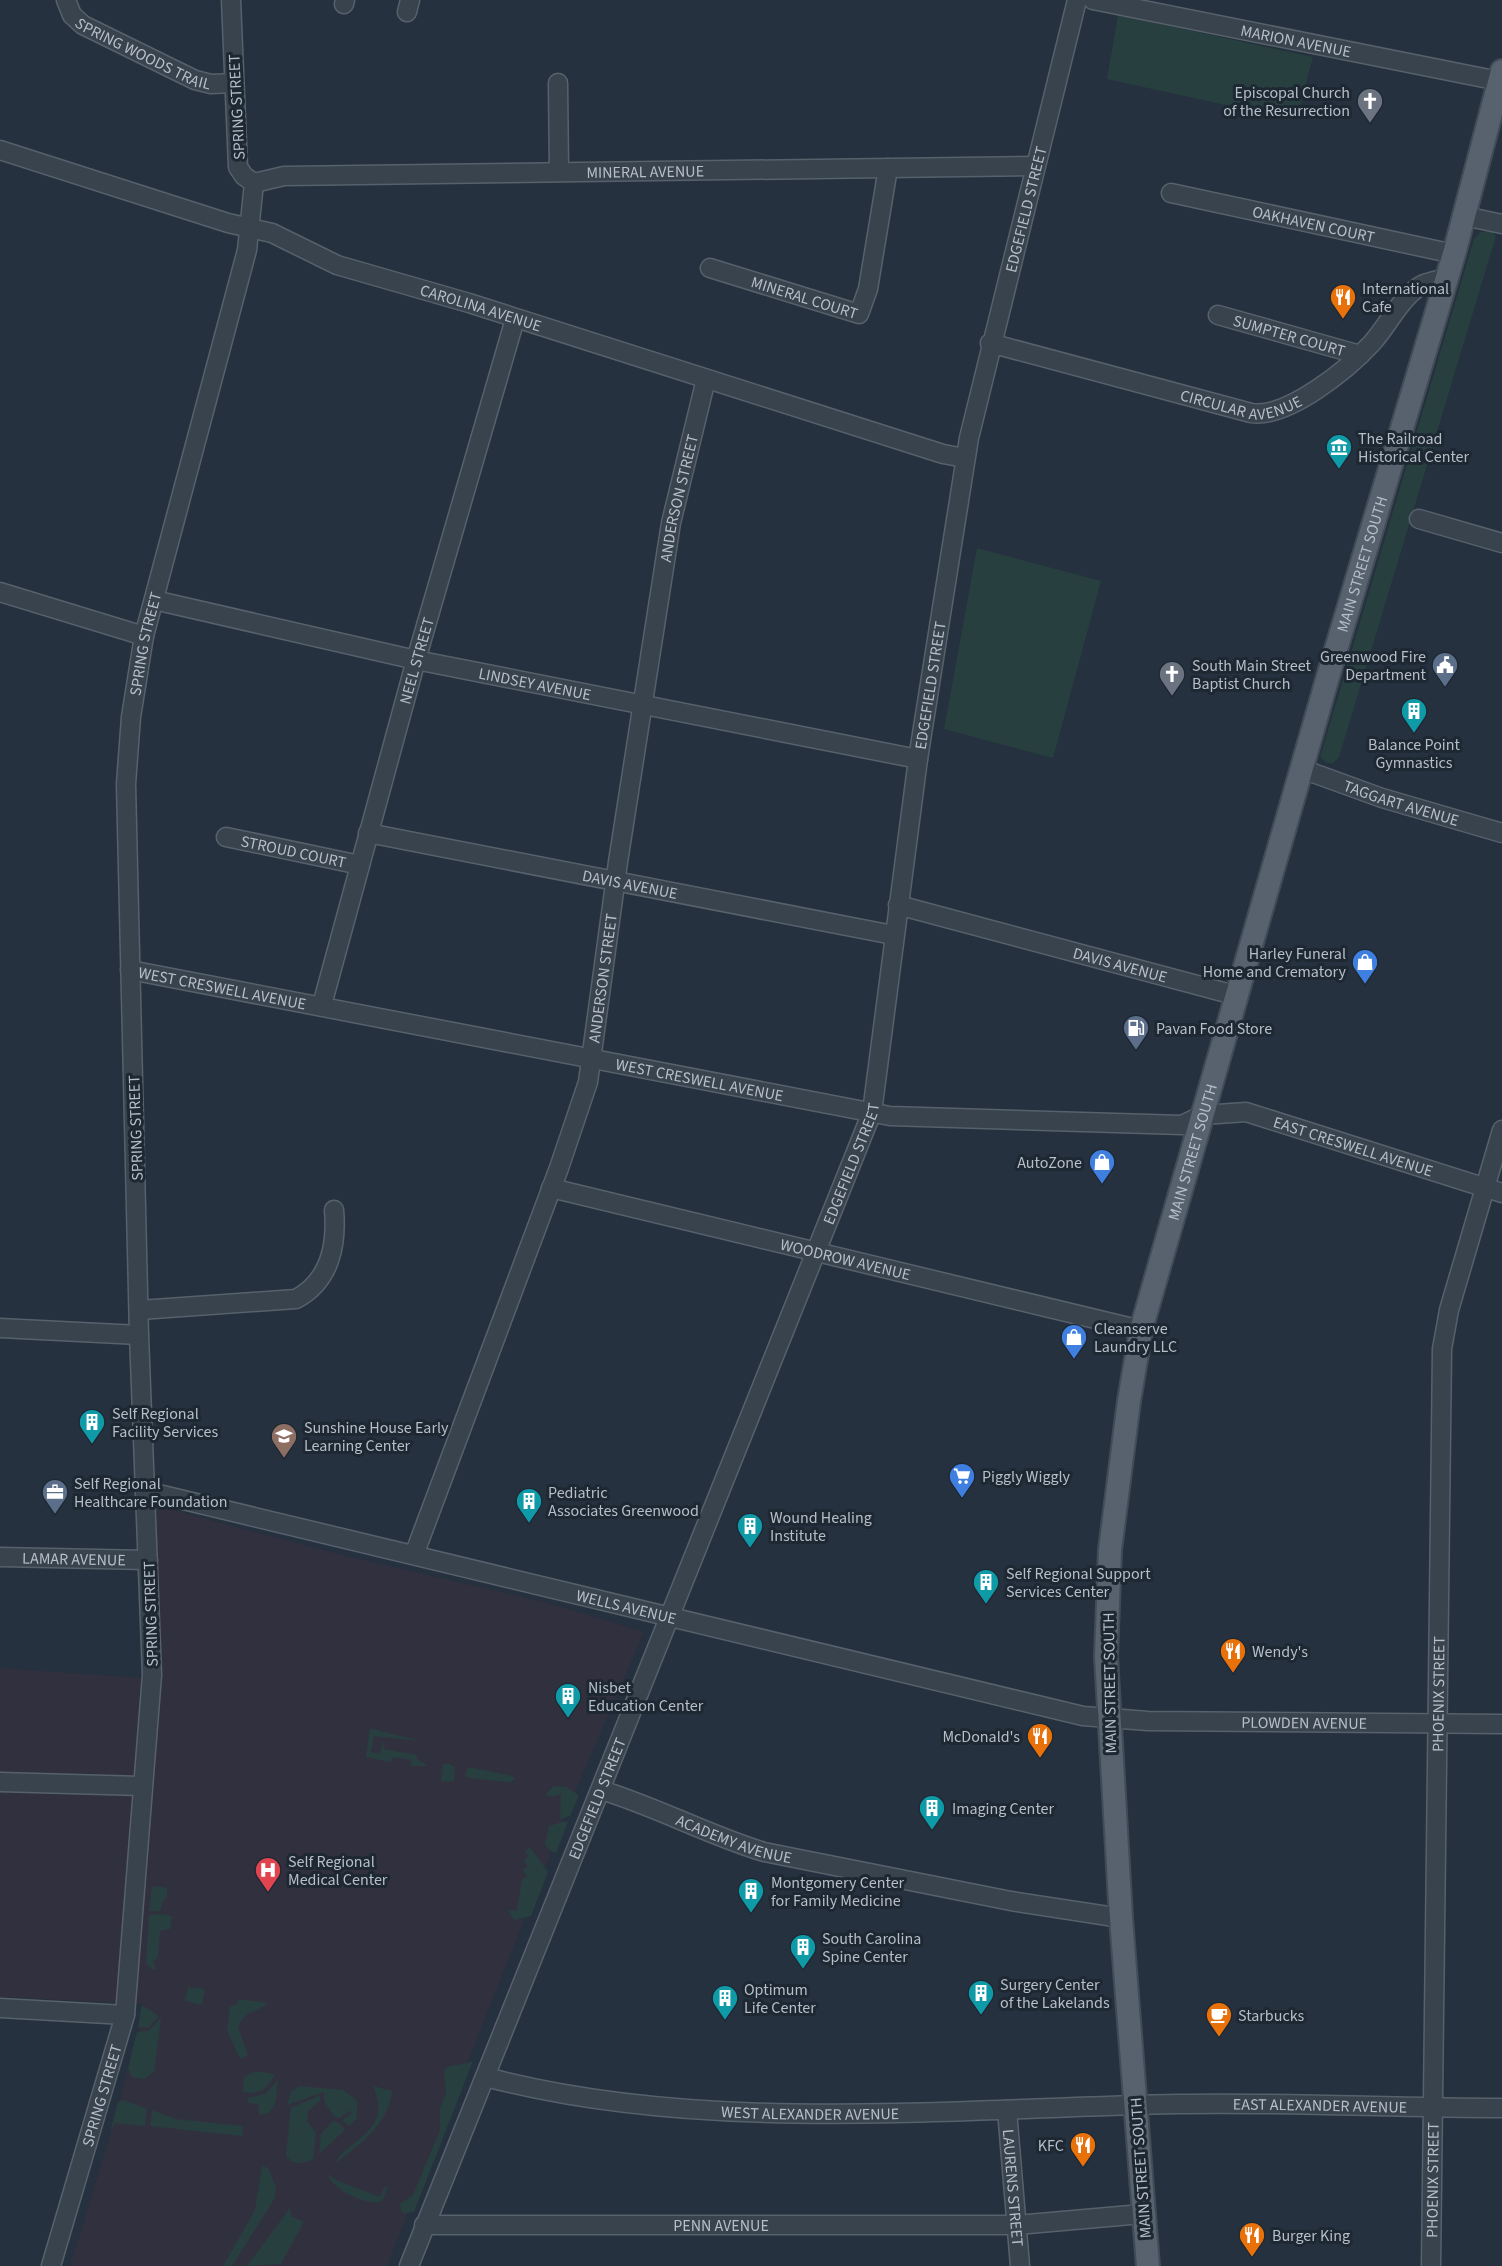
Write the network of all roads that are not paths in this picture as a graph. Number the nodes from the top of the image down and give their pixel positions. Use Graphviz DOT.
graph roads {
  1 [pos="66,0"];
  2 [pos="231,0"];
  3 [pos="1077,0"];
  4 [pos="1094,0"];
  5 [pos="1500,76"];
  6 [pos="234,83"];
  7 [pos="558,83"];
  8 [pos="0,150"];
  9 [pos="1035,166"];
  10 [pos="888,168"];
  11 [pos="559,172"];
  12 [pos="254,183"];
  13 [pos="1171,193"];
  14 [pos="1464,216"];
  15 [pos="1502,224"];
  16 [pos="250,228"];
  17 [pos="1454,254"];
  18 [pos="710,268"];
  19 [pos="1447,278"];
  20 [pos="1218,315"];
  21 [pos="515,319"];
  22 [pos="990,343"];
  23 [pos="1360,355"];
  24 [pos="706,379"];
  25 [pos="965,458"];
  26 [pos="1419,519"];
  27 [pos="1502,543"];
  28 [pos="0,592"];
  29 [pos="154,600"];
  30 [pos="144,636"];
  31 [pos="416,660"];
  32 [pos="642,705"];
  33 [pos="918,759"];
  34 [pos="1302,769"];
  35 [pos="368,833"];
  36 [pos="1502,833"];
  37 [pos="226,837"];
  38 [pos="360,865"];
  39 [pos="616,880"];
  40 [pos="898,905"];
  41 [pos="893,935"];
  42 [pos="130,970"];
  43 [pos="1238,996"];
  44 [pos="322,1005"];
  45 [pos="592,1058"];
  46 [pos="872,1112"];
  47 [pos="1203,1115"];
  48 [pos="1502,1130"];
  49 [pos="551,1188"];
  50 [pos="1493,1190"];
  51 [pos="334,1210"];
  52 [pos="817,1252"];
  53 [pos="140,1310"];
  54 [pos="0,1328"];
  55 [pos="1142,1330"];
  56 [pos="140,1335"];
  57 [pos="146,1491"];
  58 [pos="414,1555"];
  59 [pos="0,1557"];
  60 [pos="148,1560"];
  61 [pos="670,1618"];
  62 [pos="1108,1718"];
  63 [pos="1437,1723"];
  64 [pos="1502,1724"];
  65 [pos="0,1782"];
  66 [pos="141,1786"];
  67 [pos="601,1790"];
  68 [pos="1121,1918"];
  69 [pos="0,2008"];
  70 [pos="125,2015"];
  71 [pos="486,2076"];
  72 [pos="1137,2106"];
  73 [pos="1433,2108"];
  74 [pos="1502,2108"];
  75 [pos="1006,2110"];
  76 [pos="1142,2214"];
  77 [pos="1017,2224"];
  78 [pos="424,2225"];
  79 [pos="51,2266"];
  80 [pos="409,2266"];
  81 [pos="1020,2266"];
  82 [pos="1148,2266"];
  83 [pos="1431,2266"];
  1 -- 6 [label="street, SPRING WOODS TRAIL"];
  2 -- 6 [label="street, SPRING STREET"];
  3 -- 9 [label="street, EDGEFIELD STREET"];
  4 -- 5 [label="street, MARION AVENUE"];
  5 -- 14 [label="main road, MAIN STREET SOUTH"];
  6 -- 12 [label="street, SPRING STREET"];
  7 -- 11 [label="street"];
  8 -- 16 [label="street, CAROLINA AVENUE"];
  9 -- 10 [label="street, MINERAL AVENUE"];
  9 -- 22 [label="street, EDGEFIELD STREET"];
  10 -- 11 [label="street, MINERAL AVENUE"];
  10 -- 18 [label="street, MINERAL COURT"];
  11 -- 12 [label="street, MINERAL AVENUE"];
  12 -- 16 [label="street, SPRING STREET"];
  13 -- 17 [label="street, OAKHAVEN COURT"];
  14 -- 15 [label="street"];
  14 -- 17 [label="main road, MAIN STREET SOUTH"];
  16 -- 21 [label="street, CAROLINA AVENUE"];
  16 -- 29 [label="street, SPRING STREET"];
  17 -- 19 [label="main road, MAIN STREET SOUTH"];
  19 -- 23 [label="street, CIRCULAR AVENUE"];
  19 -- 34 [label="main road, MAIN STREET SOUTH"];
  20 -- 23 [label="street, SUMPTER COURT"];
  21 -- 24 [label="street, CAROLINA AVENUE"];
  21 -- 31 [label="street, NEEL STREET"];
  22 -- 23 [label="street, CIRCULAR AVENUE"];
  22 -- 25 [label="street, EDGEFIELD STREET"];
  24 -- 25 [label="street, CAROLINA AVENUE"];
  24 -- 32 [label="street, ANDERSON STREET"];
  25 -- 33 [label="street, EDGEFIELD STREET"];
  26 -- 27 [label="street"];
  28 -- 30 [label="street"];
  29 -- 30 [label="street, SPRING STREET"];
  29 -- 31 [label="street, LINDSEY AVENUE"];
  30 -- 42 [label="street, SPRING STREET"];
  31 -- 32 [label="street, LINDSEY AVENUE"];
  31 -- 35 [label="street, NEEL STREET"];
  32 -- 33 [label="street, LINDSEY AVENUE"];
  32 -- 39 [label="street, ANDERSON STREET"];
  33 -- 40 [label="street, EDGEFIELD STREET"];
  34 -- 36 [label="street, TAGGART AVENUE"];
  34 -- 43 [label="main road, MAIN STREET SOUTH"];
  35 -- 38 [label="street, NEEL STREET"];
  35 -- 39 [label="street, DAVIS AVENUE"];
  37 -- 38 [label="street, STROUD COURT"];
  38 -- 44 [label="street, NEEL STREET"];
  39 -- 41 [label="street, DAVIS AVENUE"];
  39 -- 45 [label="street, ANDERSON STREET"];
  40 -- 41 [label="street, EDGEFIELD STREET"];
  40 -- 43 [label="street, DAVIS AVENUE"];
  41 -- 46 [label="street, EDGEFIELD STREET"];
  42 -- 44 [label="street, WEST CRESWELL AVENUE"];
  42 -- 53 [label="street, SPRING STREET"];
  43 -- 47 [label="main road, MAIN STREET SOUTH"];
  44 -- 45 [label="street, WEST CRESWELL AVENUE"];
  45 -- 46 [label="street, WEST CRESWELL AVENUE"];
  45 -- 49 [label="street, ANDERSON STREET"];
  46 -- 47 [label="street, WEST CRESWELL AVENUE"];
  46 -- 52 [label="street, EDGEFIELD STREET"];
  47 -- 50 [label="street, EAST CRESWELL AVENUE"];
  47 -- 55 [label="main road, MAIN STREET SOUTH"];
  48 -- 50 [label="street, PHOENIX STREET"];
  49 -- 52 [label="street, WOODROW AVENUE"];
  49 -- 58 [label="street, ANDERSON STREET"];
  50 -- 63 [label="street, PHOENIX STREET"];
  51 -- 53 [label="street"];
  52 -- 55 [label="street, WOODROW AVENUE"];
  52 -- 61 [label="street, EDGEFIELD STREET"];
  53 -- 56 [label="street, SPRING STREET"];
  54 -- 56 [label="street"];
  55 -- 62 [label="main road, MAIN STREET SOUTH"];
  56 -- 57 [label="street, SPRING STREET"];
  57 -- 58 [label="street, WELLS AVENUE"];
  57 -- 60 [label="street, SPRING STREET"];
  58 -- 61 [label="street, WELLS AVENUE"];
  59 -- 60 [label="street, LAMAR AVENUE"];
  60 -- 66 [label="street, SPRING STREET"];
  61 -- 62 [label="street, WELLS AVENUE"];
  61 -- 67 [label="street, EDGEFIELD STREET"];
  62 -- 63 [label="street, PLOWDEN AVENUE"];
  62 -- 68 [label="main road, MAIN STREET SOUTH"];
  63 -- 64 [label="street, PLOWDEN AVENUE"];
  63 -- 73 [label="street, PHOENIX STREET"];
  65 -- 66 [label="street"];
  66 -- 70 [label="street, SPRING STREET"];
  67 -- 68 [label="street, ACADEMY AVENUE"];
  67 -- 71 [label="street, EDGEFIELD STREET"];
  68 -- 72 [label="main road, MAIN STREET SOUTH"];
  69 -- 70 [label="street"];
  70 -- 79 [label="street, SPRING STREET"];
  71 -- 75 [label="street, WEST ALEXANDER AVENUE"];
  71 -- 78 [label="street, EDGEFIELD STREET"];
  72 -- 73 [label="street, EAST ALEXANDER AVENUE"];
  72 -- 75 [label="street, WEST ALEXANDER AVENUE"];
  72 -- 76 [label="main road, MAIN STREET SOUTH"];
  73 -- 74 [label="street, EAST ALEXANDER AVENUE"];
  73 -- 83 [label="street, PHOENIX STREET"];
  75 -- 77 [label="street, LAURENS STREET"];
  76 -- 77 [label="street, PENN AVENUE"];
  76 -- 82 [label="main road, MAIN STREET SOUTH"];
  77 -- 78 [label="street, PENN AVENUE"];
  77 -- 81 [label="street, LAURENS STREET"];
  78 -- 80 [label="street, EDGEFIELD STREET"];
}
